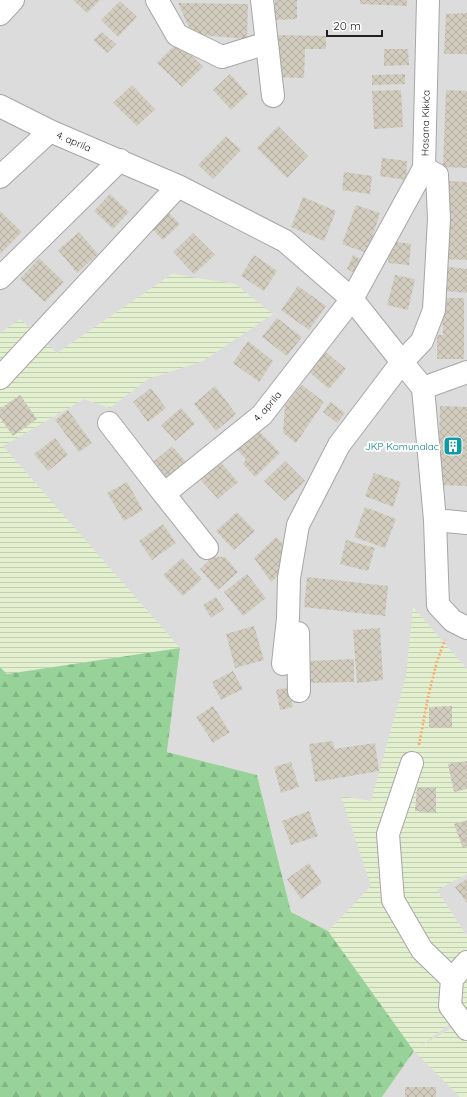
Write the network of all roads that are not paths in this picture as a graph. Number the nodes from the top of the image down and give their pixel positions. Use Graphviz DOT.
graph roads {
  1 [pos="13,0"];
  2 [pos="157,0"];
  3 [pos="262,0"];
  4 [pos="428,0"];
  5 [pos="0,14"];
  6 [pos="267,43"];
  7 [pos="272,96"];
  8 [pos="0,106"];
  9 [pos="50,131"];
  10 [pos="120,160"];
  11 [pos="424,168"];
  12 [pos="0,177"];
  13 [pos="178,186"];
  14 [pos="0,278"];
  15 [pos="352,299"];
  16 [pos="402,362"];
  17 [pos="467,372"];
  18 [pos="0,378"];
  19 [pos="423,388"];
  20 [pos="109,423"];
  21 [pos="164,494"];
  22 [pos="435,520"];
  23 [pos="467,522"];
  24 [pos="206,548"];
  25 [pos="293,555"];
  26 [pos="460,624"];
  27 [pos="283,664"];
  28 [pos="299,691"];
  29 [pos="412,763"];
  30 [pos="467,962"];
  31 [pos="452,979"];
  32 [pos="467,1029"];
  1 -- 5 [label="street"];
  2 -- 6 [label="street"];
  3 -- 6 [label="street"];
  4 -- 11 [label="street, Hasana Kikića"];
  6 -- 7 [label="street"];
  8 -- 9 [label="street, 4. aprila"];
  9 -- 10 [label="street, 4. aprila"];
  9 -- 12 [label="street, 4. aprila"];
  10 -- 13 [label="street, 4. aprila"];
  10 -- 14 [label="street"];
  11 -- 15 [label="street, Hasana Kikića"];
  11 -- 16 [label="street"];
  13 -- 15 [label="street, 4. aprila"];
  13 -- 18 [label="street"];
  15 -- 16 [label="street, 4. aprila"];
  15 -- 21 [label="street, 4. aprila"];
  16 -- 19 [label="street, 4. aprila"];
  16 -- 25 [label="street"];
  17 -- 19 [label="street"];
  19 -- 22 [label="street"];
  20 -- 21 [label="street"];
  21 -- 24 [label="street"];
  22 -- 23 [label="street"];
  22 -- 26 [label="street"];
  25 -- 27 [label="street"];
  25 -- 28 [label="street"];
  29 -- 31 [label="street"];
  30 -- 31 [label="street"];
  31 -- 32 [label="street"];
}
